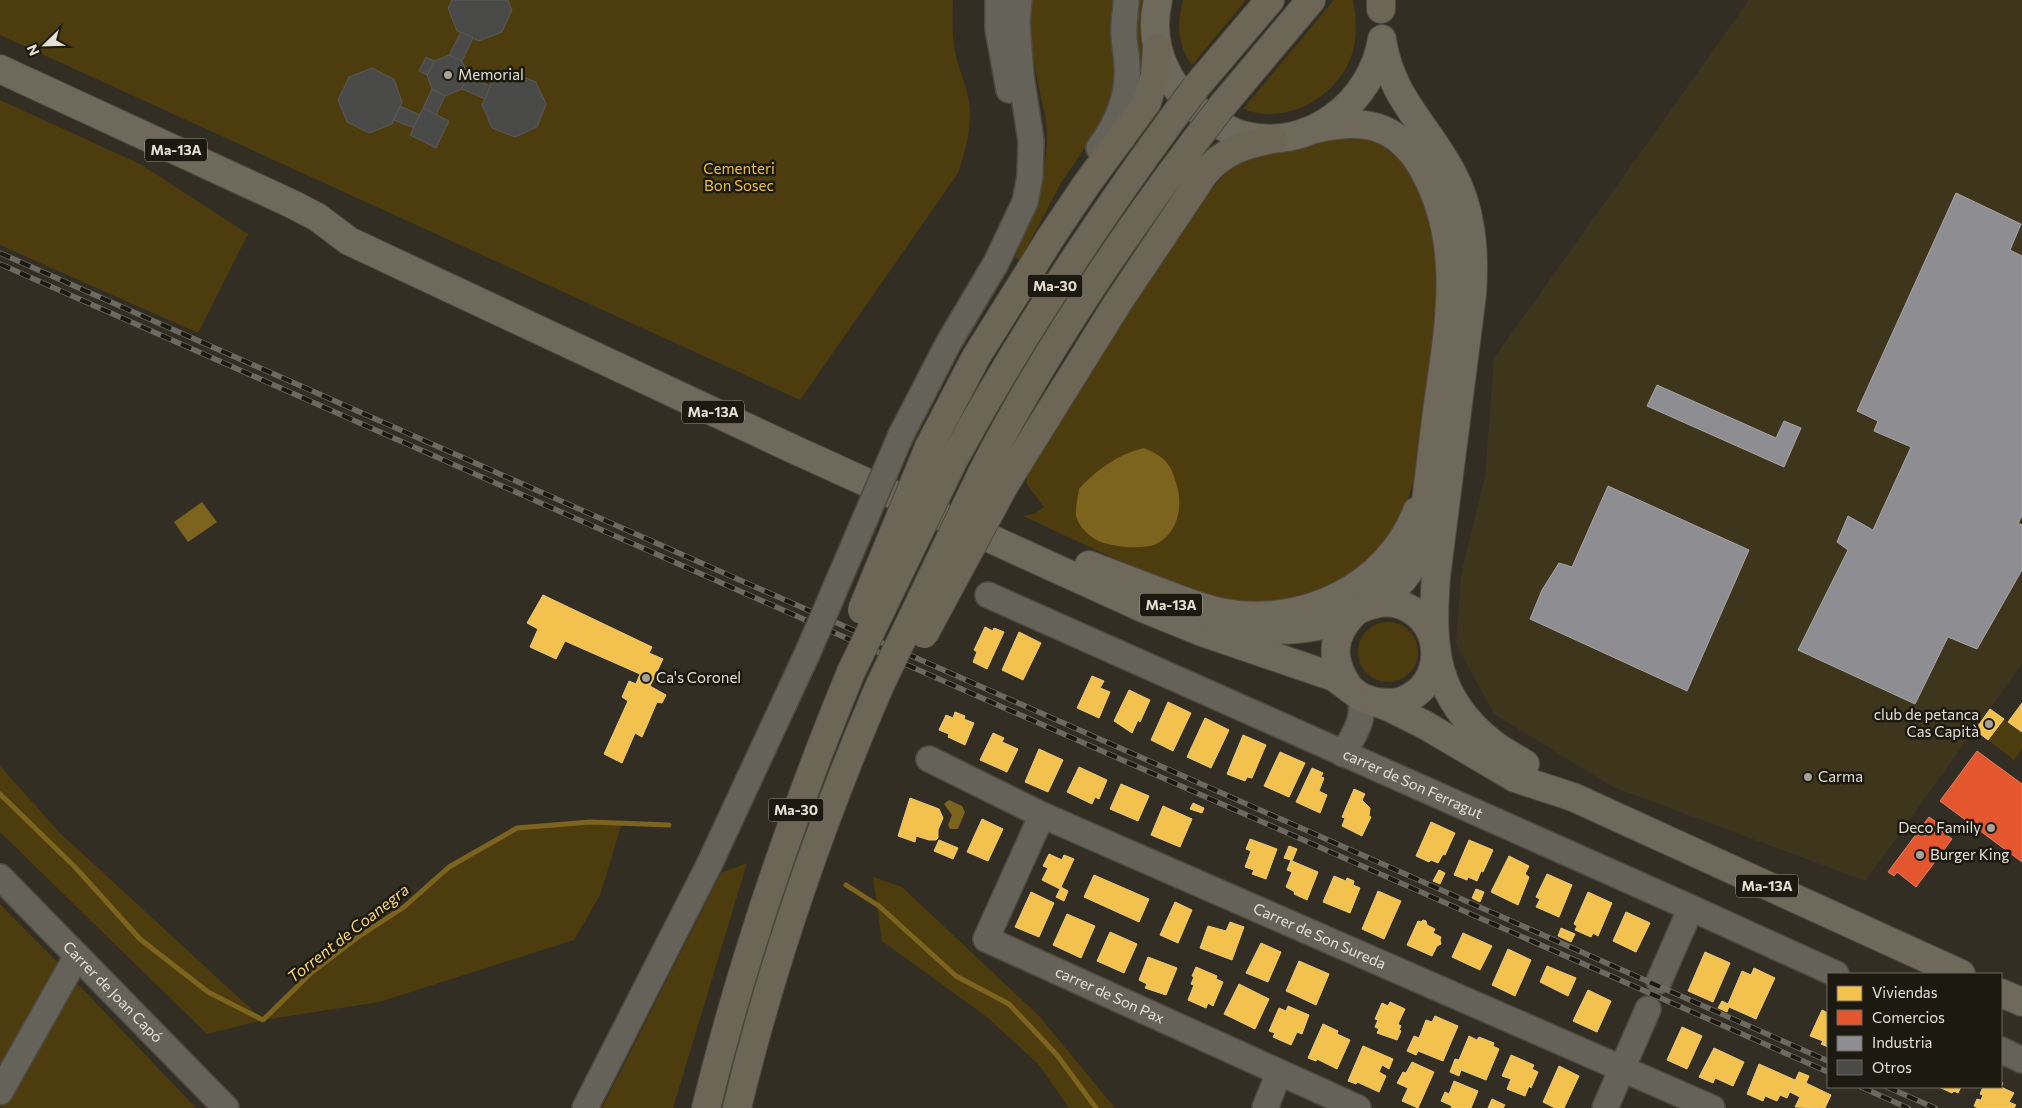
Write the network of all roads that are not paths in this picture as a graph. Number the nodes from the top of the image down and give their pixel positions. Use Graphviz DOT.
graph roads {
  1 [pos="990,0"];
  2 [pos="998,0"];
  3 [pos="1009,0"];
  4 [pos="1019,0"];
  5 [pos="1126,0"];
  6 [pos="1158,0"];
  7 [pos="1270,0"];
  8 [pos="1311,0"];
  9 [pos="1380,3"];
  10 [pos="1382,41"];
  11 [pos="1157,48"];
  12 [pos="0,69"];
  13 [pos="1014,79"];
  14 [pos="1315,129"];
  15 [pos="1273,139"];
  16 [pos="317,218"];
  17 [pos="1050,237"];
  18 [pos="994,479"];
  19 [pos="1428,484"];
  20 [pos="1089,564"];
  21 [pos="988,595"];
  22 [pos="1366,607"];
  23 [pos="1436,646"];
  24 [pos="845,669"];
  25 [pos="1362,696"];
  26 [pos="1343,754"];
  27 [pos="930,760"];
  28 [pos="1573,797"];
  29 [pos="1042,815"];
  30 [pos="0,877"];
  31 [pos="1691,908"];
  32 [pos="77,956"];
  33 [pos="1834,973"];
  34 [pos="1959,973"];
  35 [pos="1659,982"];
  36 [pos="2002,993"];
  37 [pos="2022,1002"];
  38 [pos="1648,1009"];
  39 [pos="2002,1050"];
  40 [pos="2022,1060"];
  41 [pos="1623,1068"];
  42 [pos="1279,1073"];
  43 [pos="0,1092"];
  44 [pos="226,1108"];
  45 [pos="585,1108"];
  46 [pos="706,1108"];
  47 [pos="738,1108"];
  48 [pos="1265,1108"];
  49 [pos="1358,1108"];
  50 [pos="1605,1108"];
  51 [pos="1712,1108"];
  1 -- 13 [label="street"];
  2 -- 13 [label="street"];
  3 -- 13 [label="street"];
  4 -- 13 [label="street"];
  5 -- 17 [label="street"];
  6 -- 11 [label="main road"];
  7 -- 24 [label="highway, Ma-30, bridge"];
  8 -- 18 [label="highway, Ma-30, bridge"];
  9 -- 10 [label="main road"];
  10 -- 14 [label="main road"];
  10 -- 23 [label="main road"];
  11 -- 15 [label="main road"];
  11 -- 17 [label="highway"];
  12 -- 16 [label="main road, Ma-13A"];
  13 -- 45 [label="street, bridge"];
  14 -- 15 [label="main road"];
  14 -- 19 [label="main road"];
  15 -- 18 [label="highway"];
  16 -- 20 [label="main road, Ma-13A"];
  16 -- 25 [label="main road, Ma-13A"];
  17 -- 24 [label="highway, bridge"];
  18 -- 47 [label="highway, Ma-30, bridge"];
  19 -- 20 [label="main road"];
  19 -- 22 [label="main road"];
  20 -- 22 [label="main road, Ma-13A"];
  21 -- 26 [label="street, carrer de Son Ferragut"];
  22 -- 23 [label="main road, Ma-13A"];
  22 -- 25 [label="main road"];
  23 -- 25 [label="main road"];
  23 -- 28 [label="main road, Ma-13A"];
  24 -- 46 [label="highway, Ma-30"];
  25 -- 26 [label="street"];
  25 -- 28 [label="main road, Ma-13A"];
  26 -- 31 [label="street, carrer de Son Ferragut"];
  27 -- 29 [label="street, Carrer de Son Sureda"];
  28 -- 34 [label="main road, Ma-13A"];
  29 -- 41 [label="street, Carrer de Son Sureda"];
  29 -- 42 [label="street, carrer de Son Pax"];
  30 -- 32 [label="street, Carrer de Joan Capó"];
  31 -- 33 [label="street, carrer de Son Ferragut"];
  31 -- 35 [label="street"];
  32 -- 43 [label="street"];
  32 -- 44 [label="street, Carrer de Joan Capó"];
  36 -- 37 [label="main road"];
  38 -- 41 [label="street"];
  39 -- 40 [label="street"];
  41 -- 50 [label="street"];
  41 -- 51 [label="street, Carrer de Son Sureda"];
  42 -- 48 [label="street"];
  42 -- 49 [label="street, carrer de Son Pax"];
}
